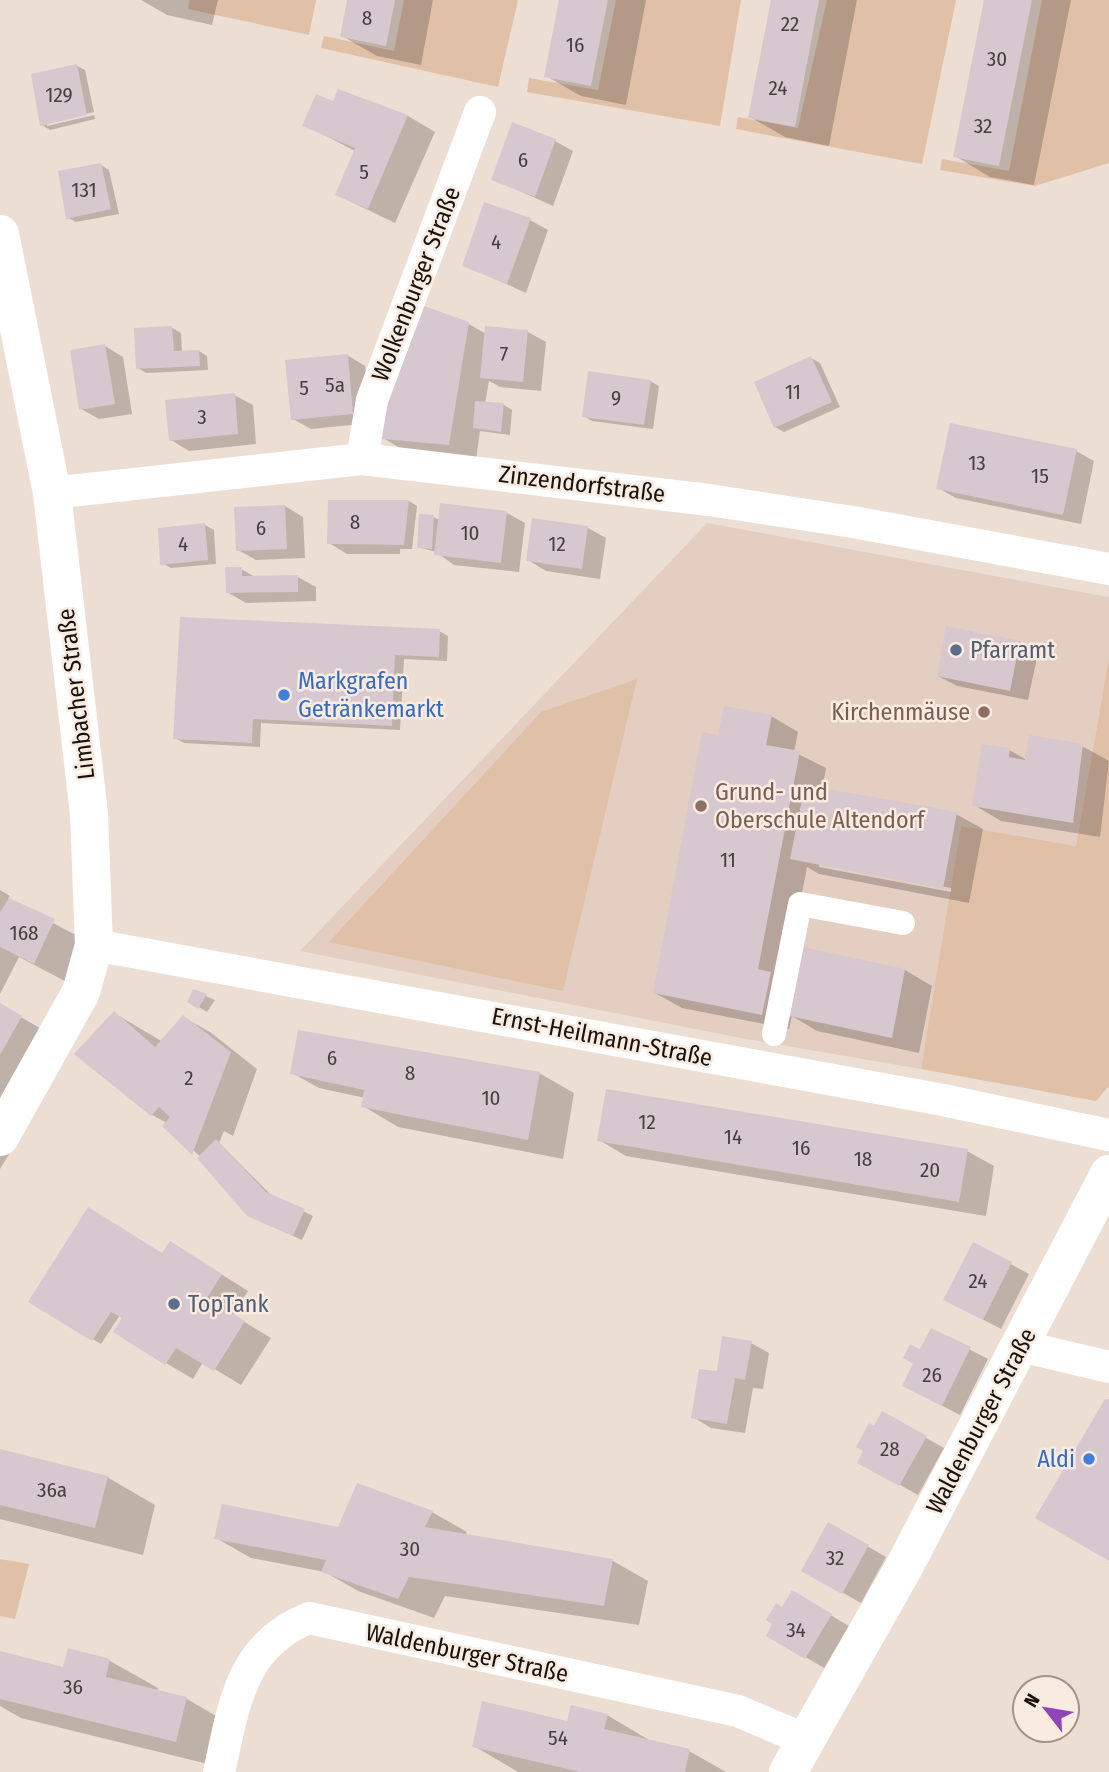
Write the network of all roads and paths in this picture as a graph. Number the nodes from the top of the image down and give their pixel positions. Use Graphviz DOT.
graph roads {
  1 [pos="480,112"];
  2 [pos="0,234"];
  3 [pos="362,459"];
  4 [pos="52,494"];
  5 [pos="1109,569"];
  6 [pos="903,923"];
  7 [pos="94,945"];
  8 [pos="774,1034"];
  9 [pos="1109,1135"];
  10 [pos="0,1137"];
  11 [pos="1109,1174"];
  12 [pos="1020,1346"];
  13 [pos="1109,1367"];
  14 [pos="806,1740"];
  15 [pos="219,1772"];
  16 [pos="788,1772"];
  1 -- 3 [label="street, Wolkenburger Straße"];
  2 -- 4 [label="main road, Limbacher Straße"];
  3 -- 4 [label="street, Zinzendorfstraße"];
  3 -- 5 [label="street, Zinzendorfstraße"];
  4 -- 7 [label="main road, Limbacher Straße"];
  6 -- 8 [label="street"];
  7 -- 9 [label="street, Ernst-Heilmann-Straße"];
  7 -- 10 [label="main road, Limbacher Straße"];
  11 -- 12 [label="main road, Waldenburger Straße"];
  12 -- 13 [label="street"];
  12 -- 14 [label="main road, Waldenburger Straße"];
  14 -- 15 [label="street, Waldenburger Straße"];
  14 -- 16 [label="main road, Waldenburger Straße"];
}
